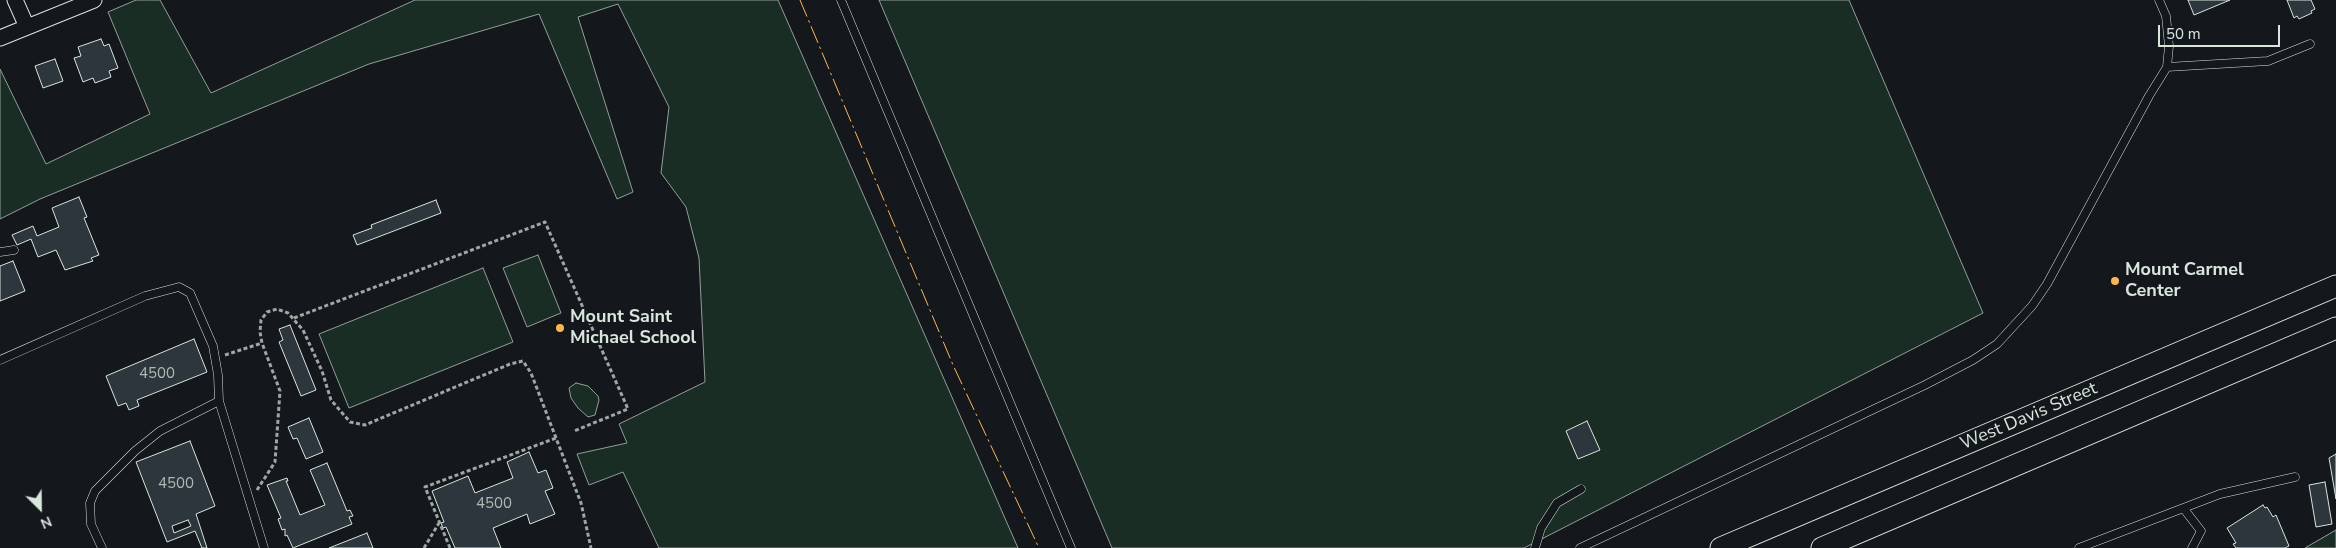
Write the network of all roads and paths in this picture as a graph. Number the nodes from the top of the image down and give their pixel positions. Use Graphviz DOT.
graph roads {
  1 [pos="15,0"];
  2 [pos="94,0"];
  3 [pos="841,0"];
  4 [pos="2159,0"];
  5 [pos="27,27"];
  6 [pos="0,38"];
  7 [pos="2310,44"];
  8 [pos="2167,67"];
  9 [pos="14,250"];
  10 [pos="0,252"];
  11 [pos="2336,286"];
  12 [pos="294,318"];
  13 [pos="2336,328"];
  14 [pos="262,343"];
  15 [pos="215,358"];
  16 [pos="0,360"];
  17 [pos="219,402"];
  18 [pos="574,431"];
  19 [pos="556,438"];
  20 [pos="2295,477"];
  21 [pos="1581,489"];
  22 [pos="251,501"];
  23 [pos="2184,509"];
  24 [pos="439,522"];
  25 [pos="102,548"];
  26 [pos="264,548"];
  27 [pos="425,548"];
  28 [pos="450,548"];
  29 [pos="592,548"];
  30 [pos="1071,548"];
  31 [pos="1535,548"];
  32 [pos="1580,548"];
  33 [pos="1721,548"];
  34 [pos="1822,548"];
  35 [pos="2079,548"];
  36 [pos="2192,548"];
  1 -- 5 [label="street"];
  2 -- 5 [label="street"];
  3 -- 30 [label="lane"];
  4 -- 8 [label="lane"];
  5 -- 6 [label="street"];
  7 -- 8 [label="lane"];
  8 -- 32 [label="lane"];
  9 -- 10 [label="lane"];
  11 -- 33 [label="main road, West Davis Street"];
  12 -- 14 [label="path"];
  12 -- 18 [label="path"];
  12 -- 19 [label="path"];
  13 -- 34 [label="main road"];
  14 -- 15 [label="path"];
  14 -- 22 [label="path"];
  15 -- 16 [label="lane"];
  15 -- 17 [label="lane"];
  17 -- 22 [label="lane"];
  17 -- 25 [label="lane"];
  19 -- 24 [label="path"];
  19 -- 29 [label="path"];
  20 -- 23 [label="lane"];
  21 -- 31 [label="lane"];
  22 -- 26 [label="lane"];
  23 -- 35 [label="lane"];
  23 -- 36 [label="lane"];
  24 -- 27 [label="path"];
  24 -- 28 [label="path"];
}
